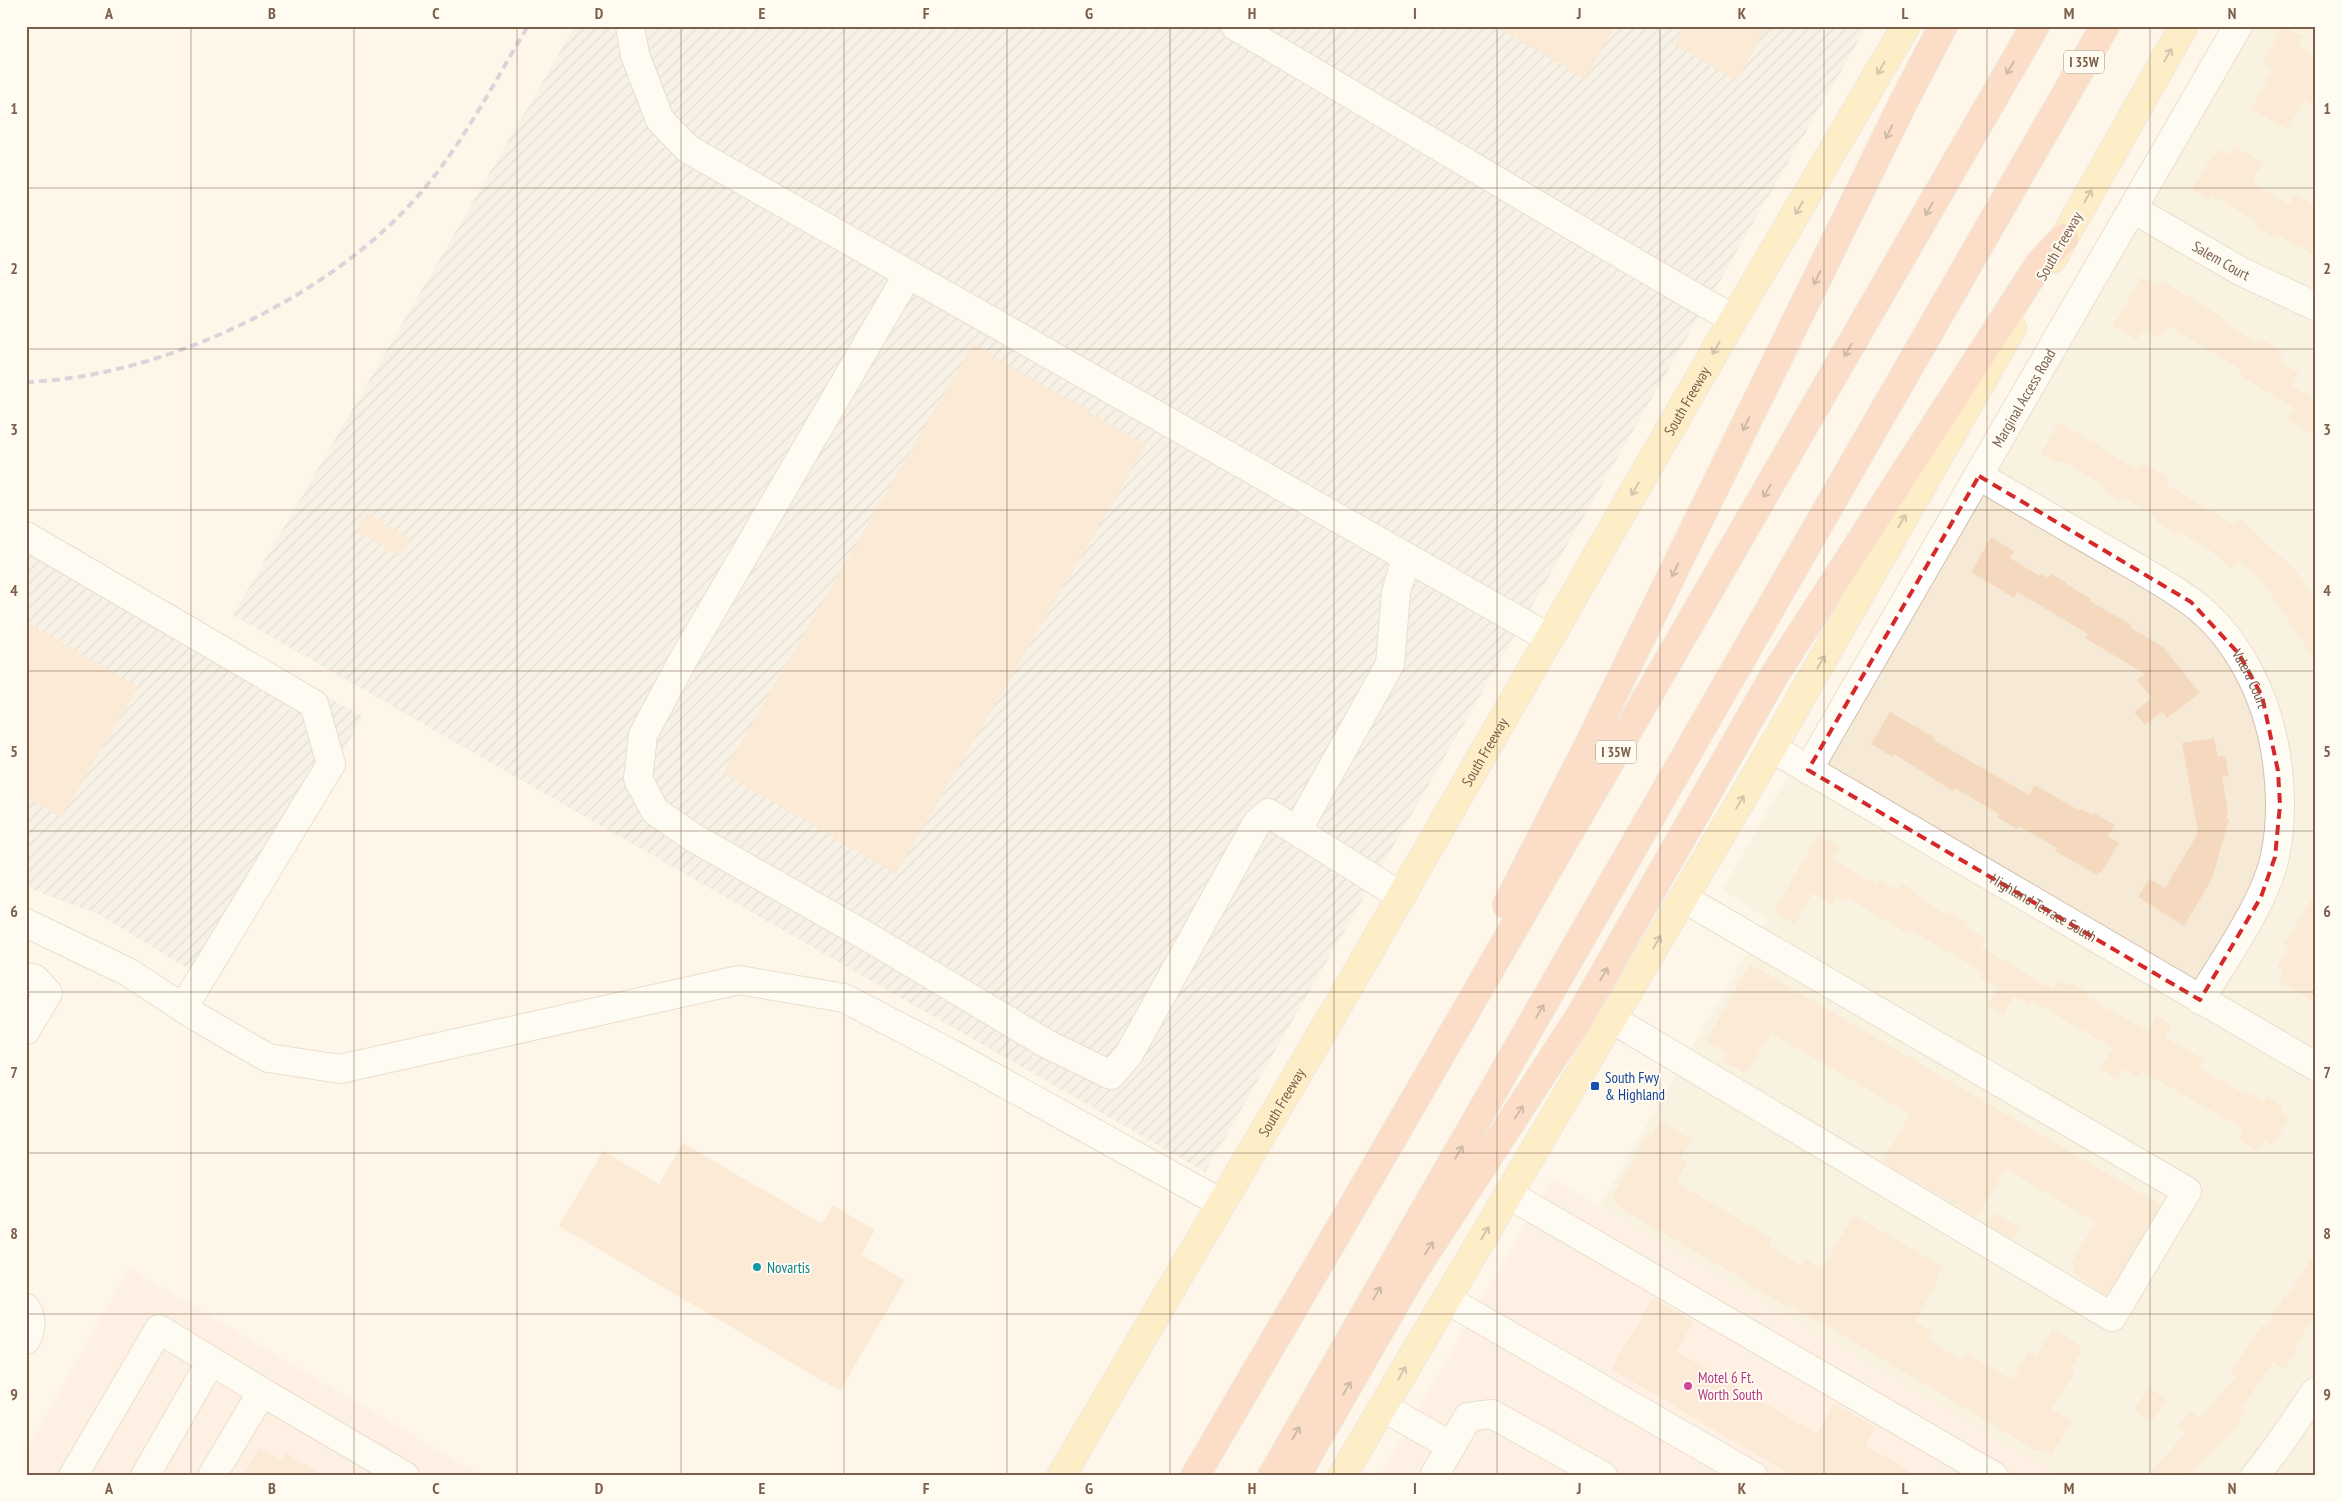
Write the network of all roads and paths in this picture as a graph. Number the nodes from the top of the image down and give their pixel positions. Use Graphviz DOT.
graph roads {
  1 [pos="630,26"];
  2 [pos="1235,26"];
  3 [pos="1906,26"];
  4 [pos="1943,26"];
  5 [pos="2035,26"];
  6 [pos="2105,26"];
  7 [pos="2184,26"];
  8 [pos="2238,26"];
  9 [pos="2133,209"];
  10 [pos="2064,238"];
  11 [pos="908,274"];
  12 [pos="2315,306"];
  13 [pos="1734,320"];
  14 [pos="1978,476"];
  15 [pos="26,536"];
  16 [pos="1406,558"];
  17 [pos="1549,638"];
  18 [pos="1772,748"];
  19 [pos="1808,770"];
  20 [pos="1297,831"];
  21 [pos="1401,896"];
  22 [pos="1683,898"];
  23 [pos="26,923"];
  24 [pos="26,976"];
  25 [pos="2200,1000"];
  26 [pos="183,1008"];
  27 [pos="1612,1019"];
  28 [pos="26,1030"];
  29 [pos="2315,1066"];
  30 [pos="1378,1163"];
  31 [pos="1508,1194"];
  32 [pos="1222,1203"];
  33 [pos="1446,1299"];
  34 [pos="26,1308"];
  35 [pos="26,1340"];
  36 [pos="211,1361"];
  37 [pos="262,1392"];
  38 [pos="2315,1392"];
  39 [pos="1382,1408"];
  40 [pos="1451,1446"];
  41 [pos="72,1476"];
  42 [pos="144,1476"];
  43 [pos="212,1476"];
  44 [pos="405,1476"];
  45 [pos="1061,1476"];
  46 [pos="1195,1476"];
  47 [pos="1272,1476"];
  48 [pos="1296,1476"];
  49 [pos="1342,1476"];
  50 [pos="1434,1476"];
  51 [pos="1603,1476"];
  52 [pos="1753,1476"];
  53 [pos="1994,1476"];
  54 [pos="2254,1476"];
  1 -- 11 [label="street"];
  2 -- 13 [label="street"];
  3 -- 13 [label="main road, South Freeway, one-way"];
  4 -- 30 [label="highway, one-way"];
  5 -- 30 [label="highway, I 35W, one-way"];
  47 -- 6 [label="highway, I 35W, one-way"];
  10 -- 7 [label="main road, South Freeway, one-way"];
  8 -- 9 [label="street, Marginal Access Road"];
  9 -- 12 [label="street, Salem Court"];
  9 -- 14 [label="street, Marginal Access Road"];
  18 -- 10 [label="main road, South Freeway, one-way"];
  48 -- 10 [label="highway, one-way"];
  11 -- 16 [label="street"];
  11 -- 20 [label="street"];
  13 -- 17 [label="main road, South Freeway, one-way"];
  14 -- 19 [label="street, Marginal Access Road"];
  14 -- 25 [label="street, Valera Court"];
  15 -- 26 [label="street"];
  16 -- 17 [label="street"];
  16 -- 20 [label="street"];
  17 -- 21 [label="main road, South Freeway"];
  18 -- 19 [label="street, Highland Terrace South"];
  22 -- 18 [label="main road, South Freeway, one-way"];
  19 -- 25 [label="street, Highland Terrace South"];
  20 -- 21 [label="street"];
  21 -- 32 [label="main road, South Freeway"];
  27 -- 22 [label="main road, South Freeway, one-way"];
  22 -- 27 [label="street"];
  23 -- 26 [label="street"];
  24 -- 28 [label="street"];
  25 -- 29 [label="street, Highland Terrace South"];
  26 -- 32 [label="street"];
  27 -- 31 [label="main road, South Freeway"];
  30 -- 46 [label="highway, I 35W"];
  33 -- 31 [label="main road, South Freeway, one-way"];
  31 -- 53 [label="street"];
  32 -- 45 [label="main road, South Freeway"];
  39 -- 33 [label="main road, South Freeway, one-way"];
  33 -- 52 [label="street"];
  34 -- 35 [label="street"];
  36 -- 37 [label="street"];
  36 -- 41 [label="street"];
  36 -- 42 [label="street"];
  37 -- 43 [label="street"];
  37 -- 44 [label="street"];
  38 -- 54 [label="street"];
  39 -- 40 [label="street"];
  39 -- 49 [label="main road, South Freeway"];
  40 -- 50 [label="street"];
  40 -- 51 [label="street"];
}
